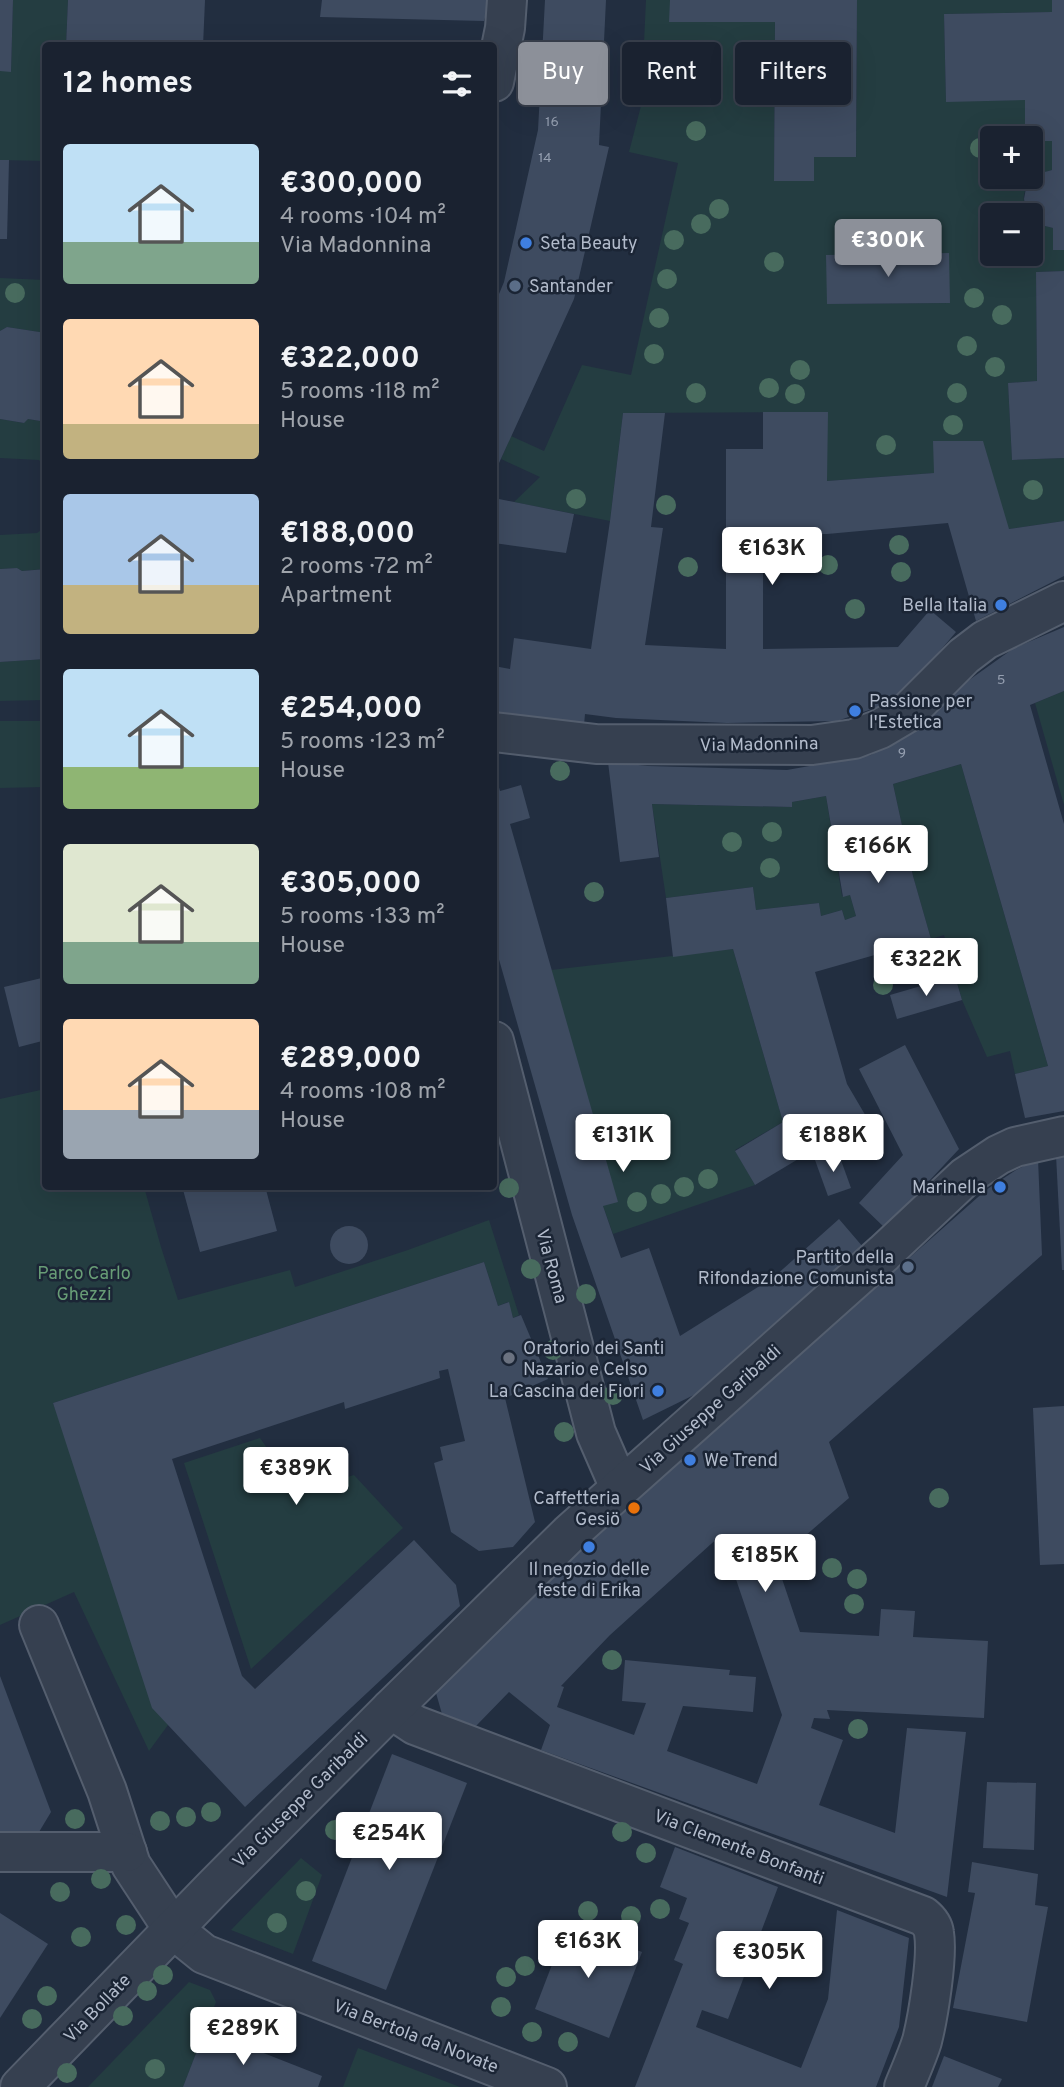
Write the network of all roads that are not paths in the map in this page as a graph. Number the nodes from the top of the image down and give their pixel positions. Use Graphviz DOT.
graph roads {
  1 [pos="507,0"];
  2 [pos="497,67"];
  3 [pos="1064,601"];
  4 [pos="497,732"];
  5 [pos="497,1053"];
  6 [pos="1064,1136"];
  7 [pos="620,1488"];
  8 [pos="39,1625"];
  9 [pos="391,1709"];
  10 [pos="0,1852"];
  11 [pos="127,1852"];
  12 [pos="173,1929"];
  13 [pos="20,2087"];
  14 [pos="547,2087"];
  15 [pos="904,2087"];
  1 -- 2 [label="street"];
  3 -- 4 [label="street, Via Madonnina"];
  5 -- 7 [label="street, Via Roma"];
  6 -- 7 [label="street, Via Giuseppe Garibaldi"];
  7 -- 9 [label="street, Via Giuseppe Garibaldi"];
  8 -- 11 [label="street, Via Bertola da Novate"];
  9 -- 12 [label="street, Via Giuseppe Garibaldi"];
  9 -- 15 [label="street, Via Clemente Bonfanti"];
  10 -- 11 [label="street"];
  11 -- 12 [label="street, Via Bertola da Novate"];
  12 -- 13 [label="street, Via Bollate"];
  12 -- 14 [label="street, Via Bertola da Novate"];
}
